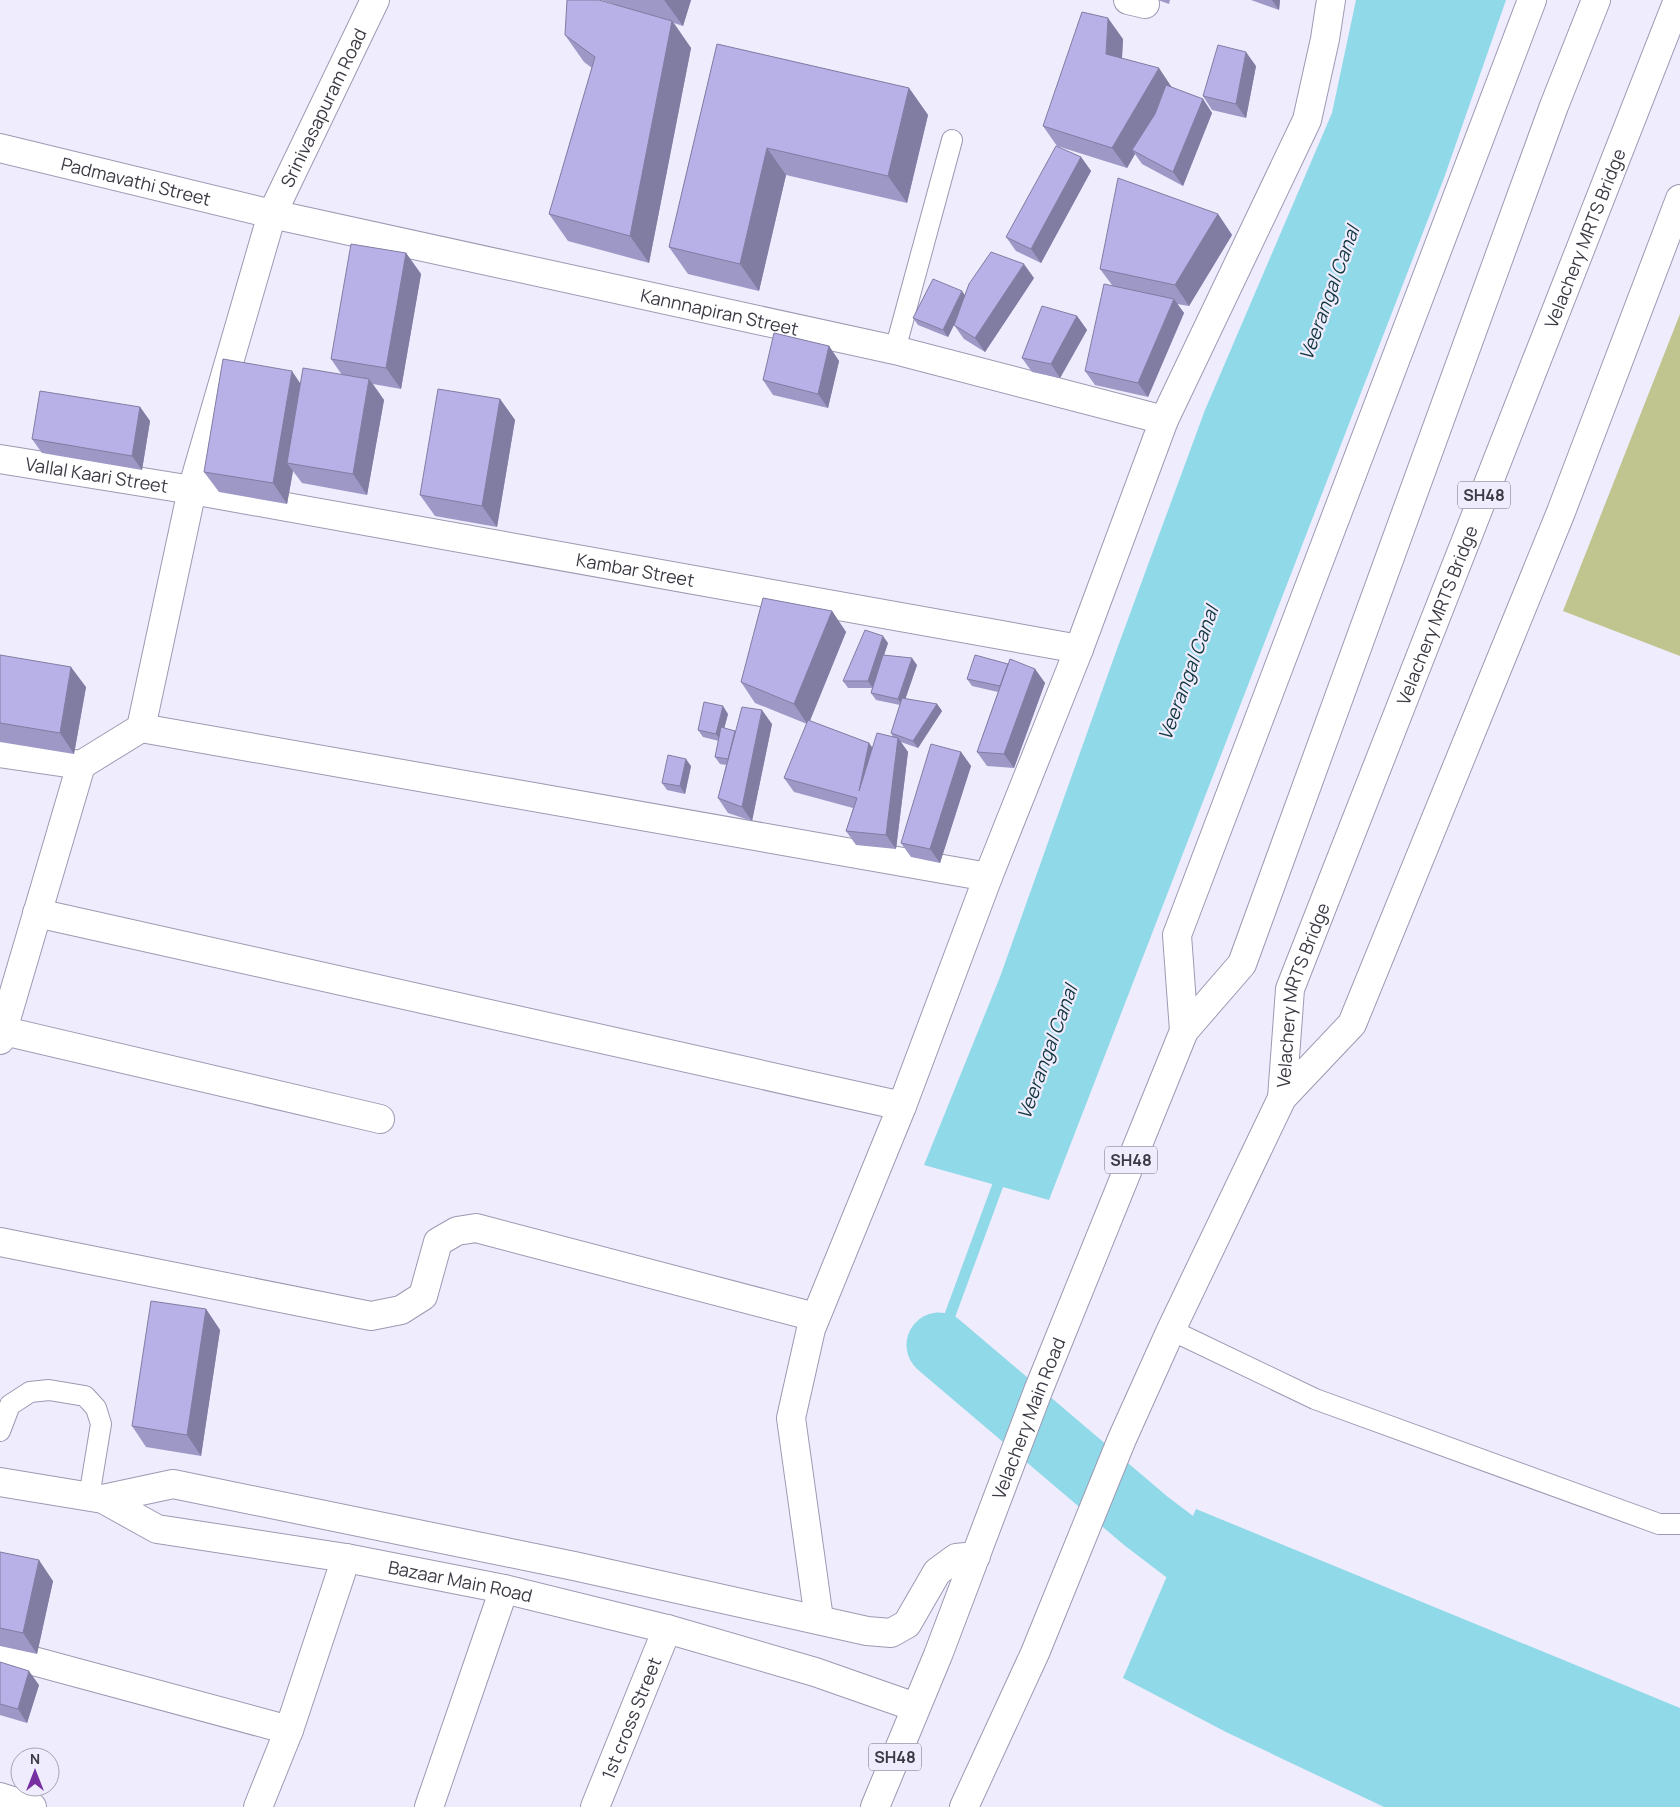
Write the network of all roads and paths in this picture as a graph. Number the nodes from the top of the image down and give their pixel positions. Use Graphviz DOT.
graph roads {
  1 [pos="375,0"];
  2 [pos="1332,0"];
  3 [pos="1532,0"];
  4 [pos="1596,0"];
  5 [pos="1678,0"];
  6 [pos="952,140"];
  7 [pos="0,148"];
  8 [pos="1680,198"];
  9 [pos="272,214"];
  10 [pos="895,350"];
  11 [pos="1164,420"];
  12 [pos="0,459"];
  13 [pos="192,490"];
  14 [pos="1078,649"];
  15 [pos="141,728"];
  16 [pos="0,753"];
  17 [pos="81,766"];
  18 [pos="988,877"];
  19 [pos="37,913"];
  20 [pos="1184,1031"];
  21 [pos="1,1033"];
  22 [pos="1282,1098"];
  23 [pos="902,1106"];
  24 [pos="380,1119"];
  25 [pos="0,1242"];
  26 [pos="815,1317"];
  27 [pos="1171,1330"];
  28 [pos="0,1431"];
  29 [pos="0,1482"];
  30 [pos="96,1498"];
  31 [pos="1680,1524"];
  32 [pos="976,1556"];
  33 [pos="346,1558"];
  34 [pos="504,1589"];
  35 [pos="819,1619"];
  36 [pos="667,1629"];
  37 [pos="0,1652"];
  38 [pos="915,1707"];
  39 [pos="290,1730"];
  40 [pos="0,1797"];
  41 [pos="32,1807"];
  42 [pos="258,1807"];
  43 [pos="429,1807"];
  44 [pos="595,1807"];
  45 [pos="875,1807"];
  46 [pos="964,1807"];
  1 -- 9 [label="street, Srinivasapuram Road"];
  2 -- 11 [label="street"];
  3 -- 20 [label="street"];
  4 -- 20 [label="street, SH48"];
  5 -- 22 [label="street, Velachery MRTS Bridge / SH48"];
  6 -- 10 [label="lane"];
  7 -- 9 [label="street, Padmavathi Street"];
  8 -- 22 [label="street"];
  9 -- 10 [label="street, Kannnapiran Street"];
  9 -- 13 [label="street, Srinivasapuram Road"];
  10 -- 11 [label="street, Kannnapiran Street"];
  11 -- 14 [label="street"];
  12 -- 13 [label="street, Vallal Kaari Street"];
  13 -- 14 [label="street, Kambar Street"];
  13 -- 15 [label="street, Srinivasapuram Road"];
  14 -- 18 [label="street"];
  15 -- 17 [label="street"];
  15 -- 18 [label="street"];
  16 -- 17 [label="street"];
  17 -- 19 [label="street"];
  18 -- 23 [label="street"];
  19 -- 21 [label="street"];
  19 -- 23 [label="street"];
  20 -- 32 [label="street, Velachery Main Road / SH48"];
  21 -- 24 [label="street"];
  22 -- 27 [label="street, SH48"];
  23 -- 26 [label="street"];
  25 -- 26 [label="street"];
  26 -- 35 [label="street"];
  27 -- 31 [label="lane"];
  27 -- 46 [label="street, SH48"];
  28 -- 30 [label="lane"];
  29 -- 30 [label="street, Bazaar Main Road"];
  30 -- 33 [label="street, Bazaar Main Road"];
  30 -- 35 [label="street"];
  32 -- 35 [label="street"];
  32 -- 38 [label="street, Velachery Main Road / SH48"];
  33 -- 34 [label="street, Bazaar Main Road"];
  33 -- 39 [label="street"];
  34 -- 36 [label="street, Bazaar Main Road"];
  34 -- 43 [label="street"];
  36 -- 38 [label="street, Bazaar Main Road"];
  36 -- 44 [label="street, 1st cross Street"];
  37 -- 39 [label="street"];
  38 -- 45 [label="street, Velachery Main Road / SH48"];
  39 -- 42 [label="street"];
  40 -- 41 [label="street"];
}
